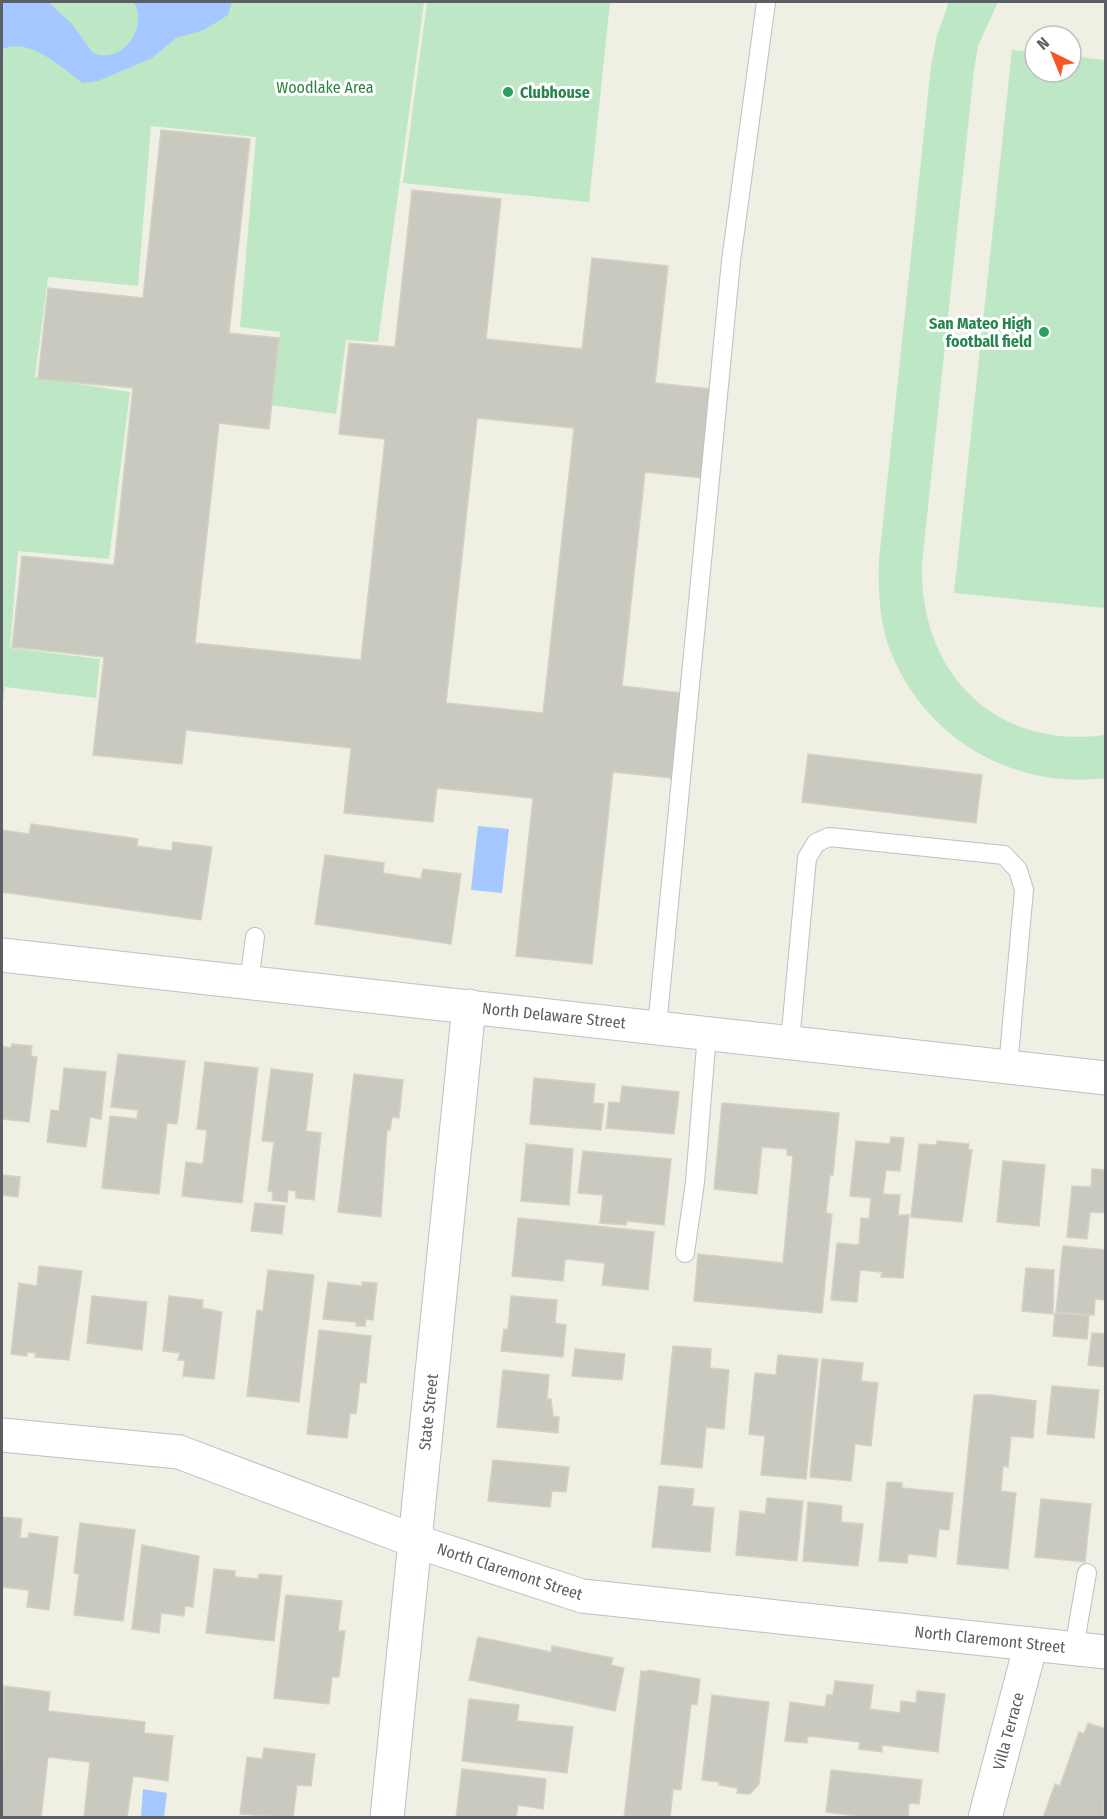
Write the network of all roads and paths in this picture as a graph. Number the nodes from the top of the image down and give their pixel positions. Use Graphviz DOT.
graph roads {
  1 [pos="766,2"];
  2 [pos="255,937"];
  3 [pos="2,955"];
  4 [pos="249,982"];
  5 [pos="469,1006"];
  6 [pos="657,1027"];
  7 [pos="707,1033"];
  8 [pos="790,1042"];
  9 [pos="1008,1067"];
  10 [pos="1106,1078"];
  11 [pos="686,1253"];
  12 [pos="2,1435"];
  13 [pos="415,1540"];
  14 [pos="1087,1573"];
  15 [pos="1031,1644"];
  16 [pos="1090,1650"];
  17 [pos="387,1818"];
  18 [pos="985,1818"];
  1 -- 6 [label="lane"];
  2 -- 4 [label="lane"];
  3 -- 4 [label="street, North Delaware Street"];
  4 -- 5 [label="street, North Delaware Street"];
  5 -- 6 [label="street, North Delaware Street"];
  5 -- 13 [label="street, State Street"];
  6 -- 7 [label="street, North Delaware Street"];
  7 -- 8 [label="street, North Delaware Street"];
  7 -- 11 [label="lane"];
  8 -- 9 [label="street, North Delaware Street"];
  8 -- 9 [label="lane"];
  9 -- 10 [label="street, North Delaware Street"];
  12 -- 13 [label="street, North Claremont Street"];
  13 -- 15 [label="street, North Claremont Street"];
  13 -- 17 [label="street, State Street"];
  14 -- 16 [label="lane"];
  15 -- 16 [label="street, North Claremont Street"];
  15 -- 18 [label="street, Villa Terrace"];
}
